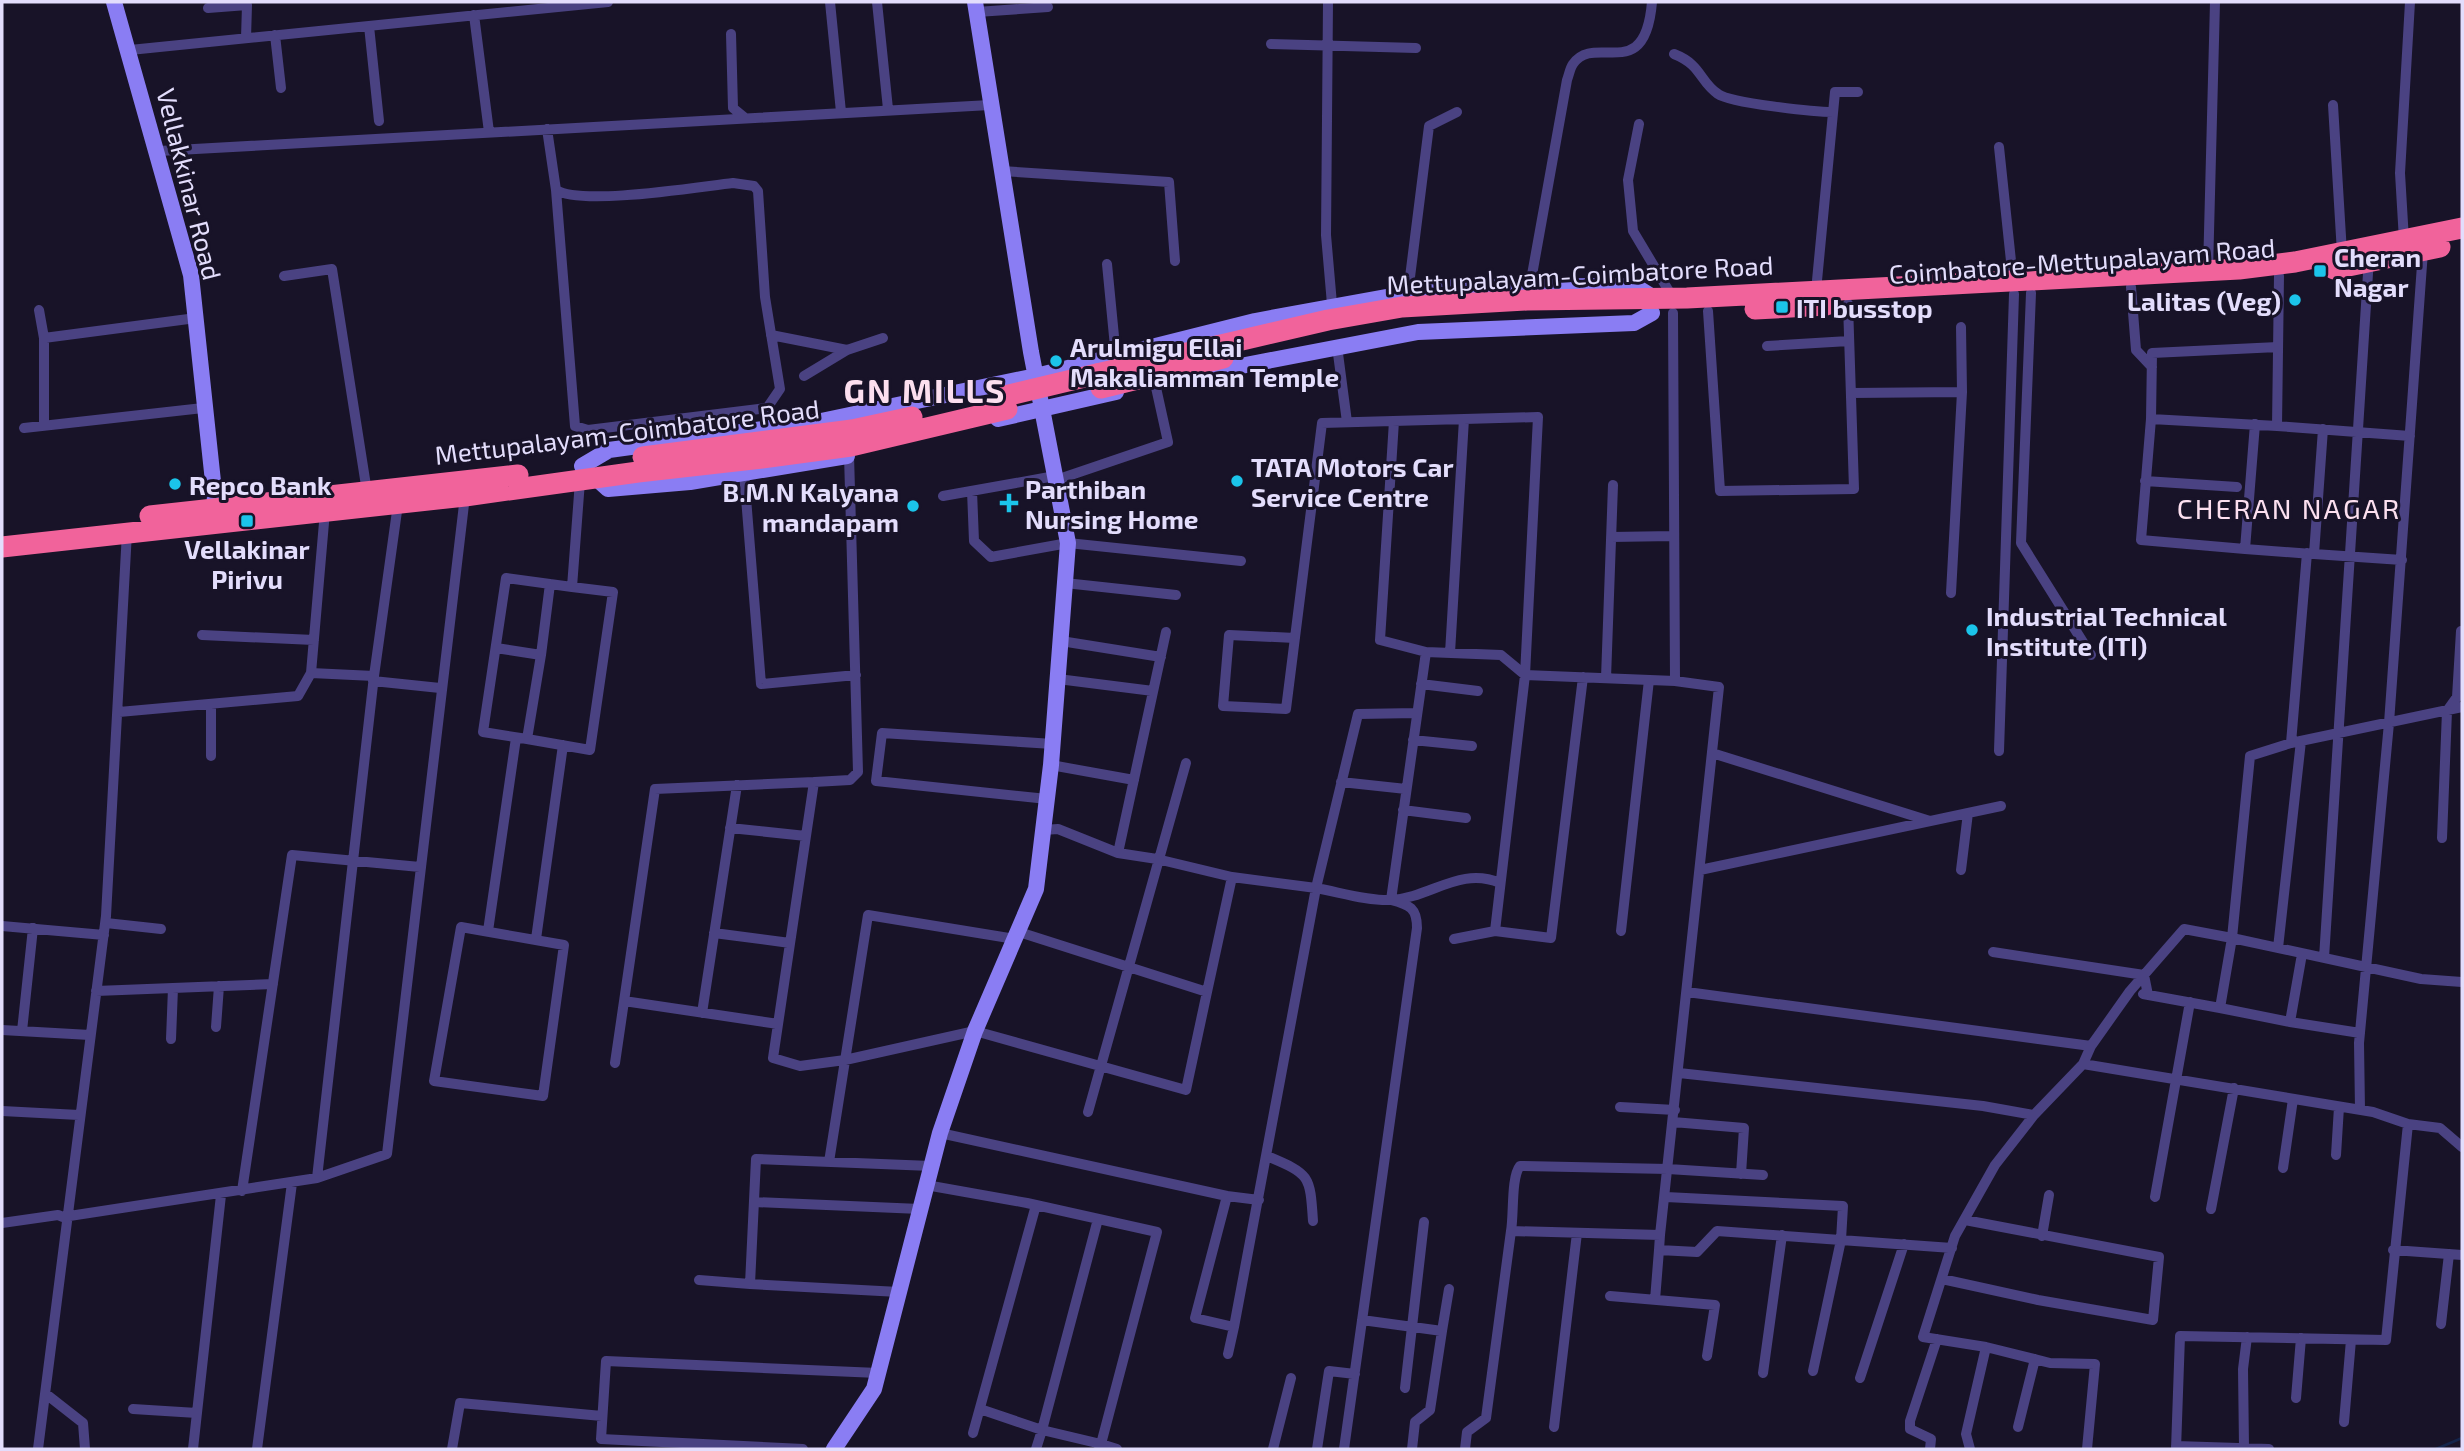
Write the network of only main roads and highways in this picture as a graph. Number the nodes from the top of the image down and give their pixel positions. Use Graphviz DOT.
graph roads {
  1 [pos="2462,228"];
  2 [pos="2462,243"];
  3 [pos="2414,246"];
  4 [pos="2368,256"];
  5 [pos="2020,289"];
  6 [pos="1664,306"];
  7 [pos="586,475"];
  8 [pos="217,516"];
  9 [pos="2,535"];
  10 [pos="2,547"];
  1 -- 3 [label="highway, Mettupalayam-Coimbatore Road"];
  2 -- 3 [label="highway"];
  3 -- 4 [label="highway, Mettupalayam-Coimbatore Road"];
  4 -- 5 [label="highway, Mettupalayam-Coimbatore Road"];
  4 -- 5 [label="highway, Coimbatore-Mettupalayam Road"];
  5 -- 6 [label="highway, Mettupalayam-Coimbatore Road"];
  5 -- 6 [label="highway, Coimbatore-Mettupalayam Road"];
  6 -- 7 [label="highway, Mettupalayam-Coimbatore Road, bridge"];
  7 -- 8 [label="highway, Mettupalayam-Coimbatore Road"];
  7 -- 8 [label="highway"];
  8 -- 9 [label="highway, Mettupalayam-Coimbatore Road"];
  8 -- 10 [label="highway"];
}
